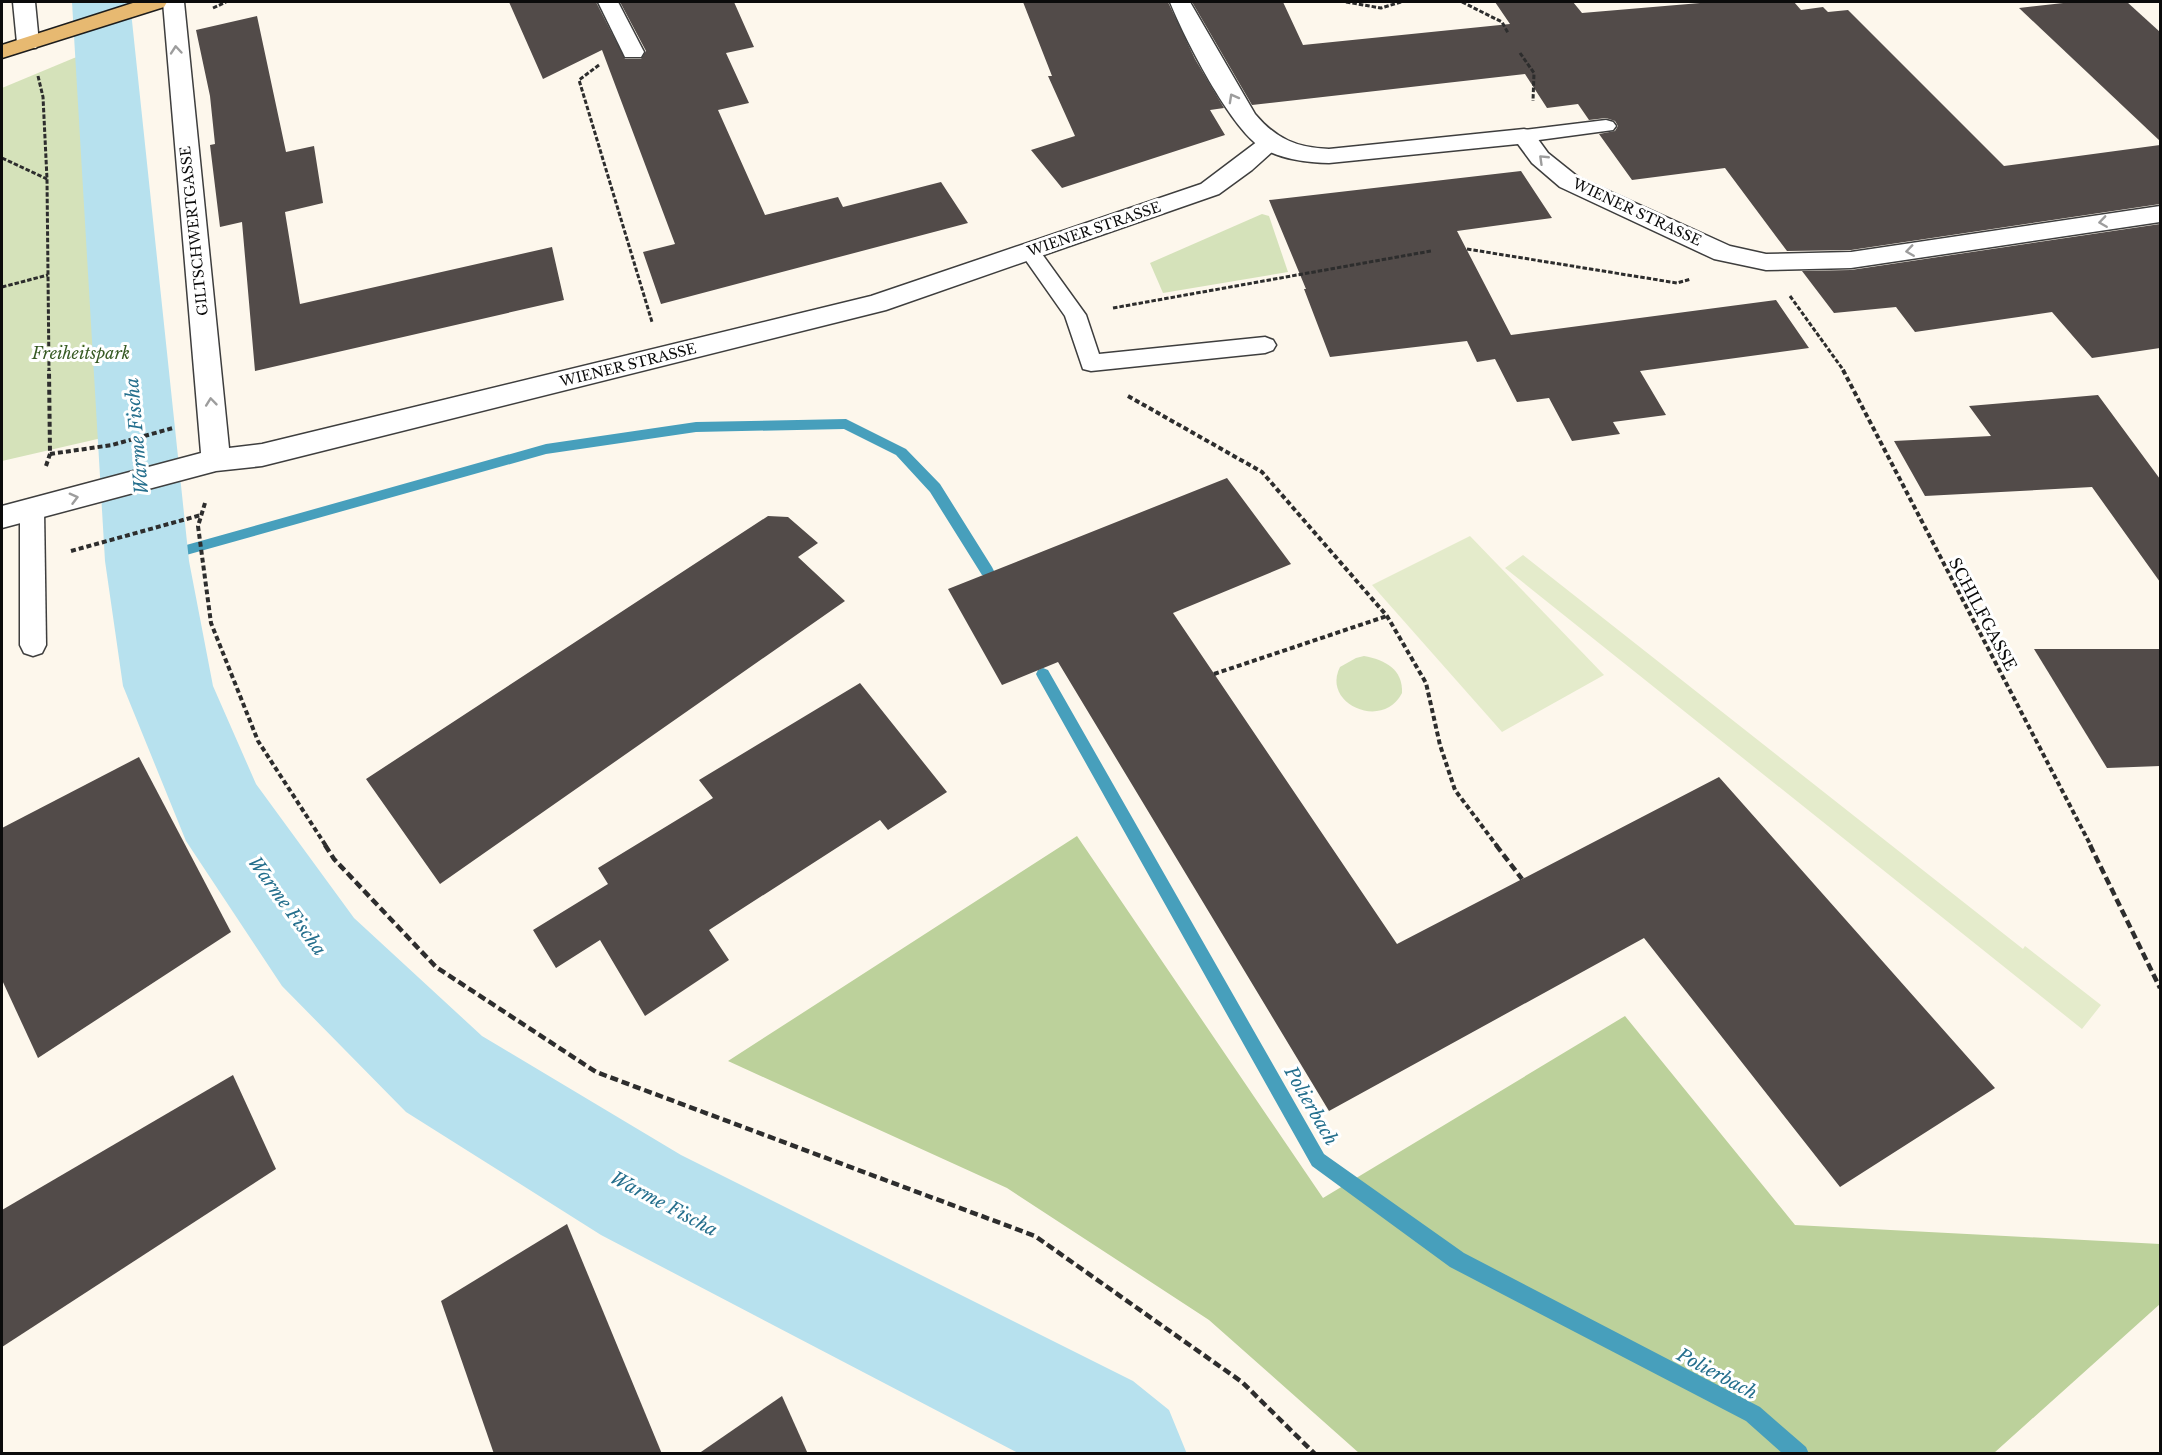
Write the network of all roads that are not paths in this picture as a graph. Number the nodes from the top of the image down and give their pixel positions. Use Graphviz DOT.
graph roads {
  1 [pos="24,2"];
  2 [pos="156,2"];
  3 [pos="172,2"];
  4 [pos="608,2"];
  5 [pos="1180,2"];
  6 [pos="28,43"];
  7 [pos="2,52"];
  8 [pos="633,52"];
  9 [pos="1606,126"];
  10 [pos="1524,136"];
  11 [pos="1270,143"];
  12 [pos="2160,214"];
  13 [pos="1030,252"];
  14 [pos="1265,345"];
  15 [pos="216,460"];
  16 [pos="32,509"];
  17 [pos="2,517"];
  18 [pos="33,645"];
  1 -- 6 [label="street"];
  2 -- 6 [label="main road"];
  15 -- 3 [label="street, GILTSCHWERTGASSE, one-way"];
  4 -- 8 [label="street"];
  11 -- 5 [label="street, one-way"];
  6 -- 7 [label="main road"];
  9 -- 10 [label="lane"];
  10 -- 11 [label="street"];
  12 -- 10 [label="street, WIENER STRASSE, one-way"];
  11 -- 13 [label="street, WIENER STRASSE"];
  13 -- 14 [label="lane"];
  13 -- 15 [label="street, WIENER STRASSE"];
  16 -- 15 [label="street, WIENER STRASSE, one-way"];
  16 -- 17 [label="street, WIENER STRASSE"];
  16 -- 18 [label="lane"];
}
